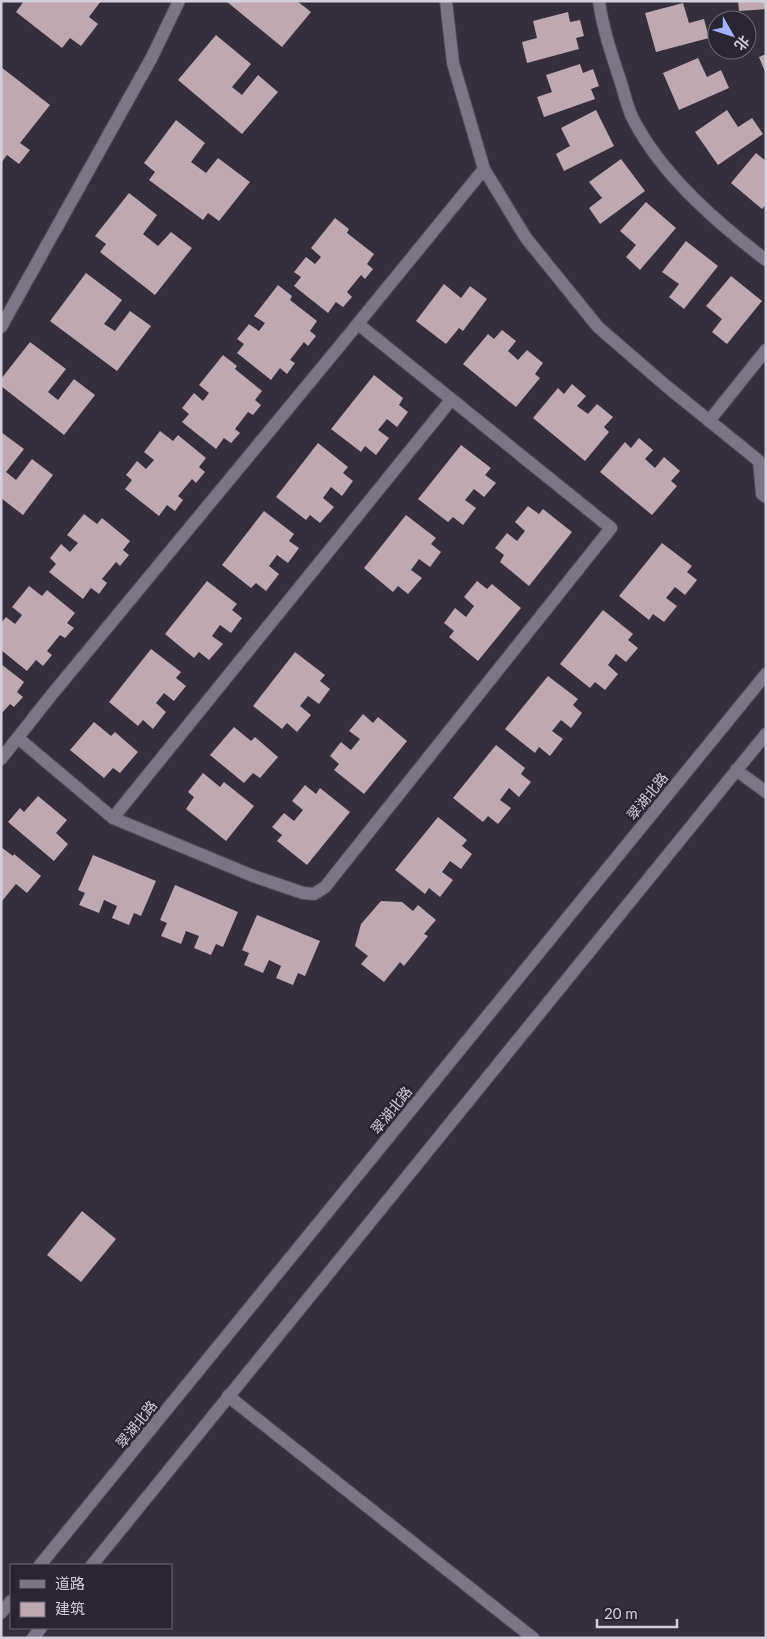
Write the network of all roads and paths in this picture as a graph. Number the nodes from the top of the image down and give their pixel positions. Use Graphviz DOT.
graph roads {
  1 [pos="179,1"];
  2 [pos="446,1"];
  3 [pos="599,1"];
  4 [pos="484,168"];
  5 [pos="766,260"];
  6 [pos="358,324"];
  7 [pos="1,327"];
  8 [pos="766,350"];
  9 [pos="451,400"];
  10 [pos="709,421"];
  11 [pos="762,460"];
  12 [pos="766,497"];
  13 [pos="766,674"];
  14 [pos="766,734"];
  15 [pos="18,738"];
  16 [pos="1,758"];
  17 [pos="736,770"];
  18 [pos="766,792"];
  19 [pos="113,818"];
  20 [pos="228,1396"];
  21 [pos="41,1564"];
  22 [pos="93,1564"];
  23 [pos="10,1602"];
  24 [pos="1,1613"];
  25 [pos="533,1638"];
  1 -- 7 [label="street"];
  2 -- 4 [label="street"];
  3 -- 5 [label="street"];
  4 -- 6 [label="street"];
  4 -- 10 [label="street"];
  6 -- 9 [label="street"];
  6 -- 15 [label="street"];
  8 -- 10 [label="street"];
  9 -- 19 [label="street"];
  9 -- 19 [label="street"];
  10 -- 11 [label="street"];
  11 -- 12 [label="street"];
  13 -- 21 [label="street, 翠湖北路"];
  14 -- 17 [label="street"];
  15 -- 16 [label="street"];
  15 -- 19 [label="street"];
  17 -- 18 [label="street"];
  17 -- 20 [label="street"];
  20 -- 22 [label="street"];
  20 -- 25 [label="street"];
  23 -- 24 [label="street"];
}
